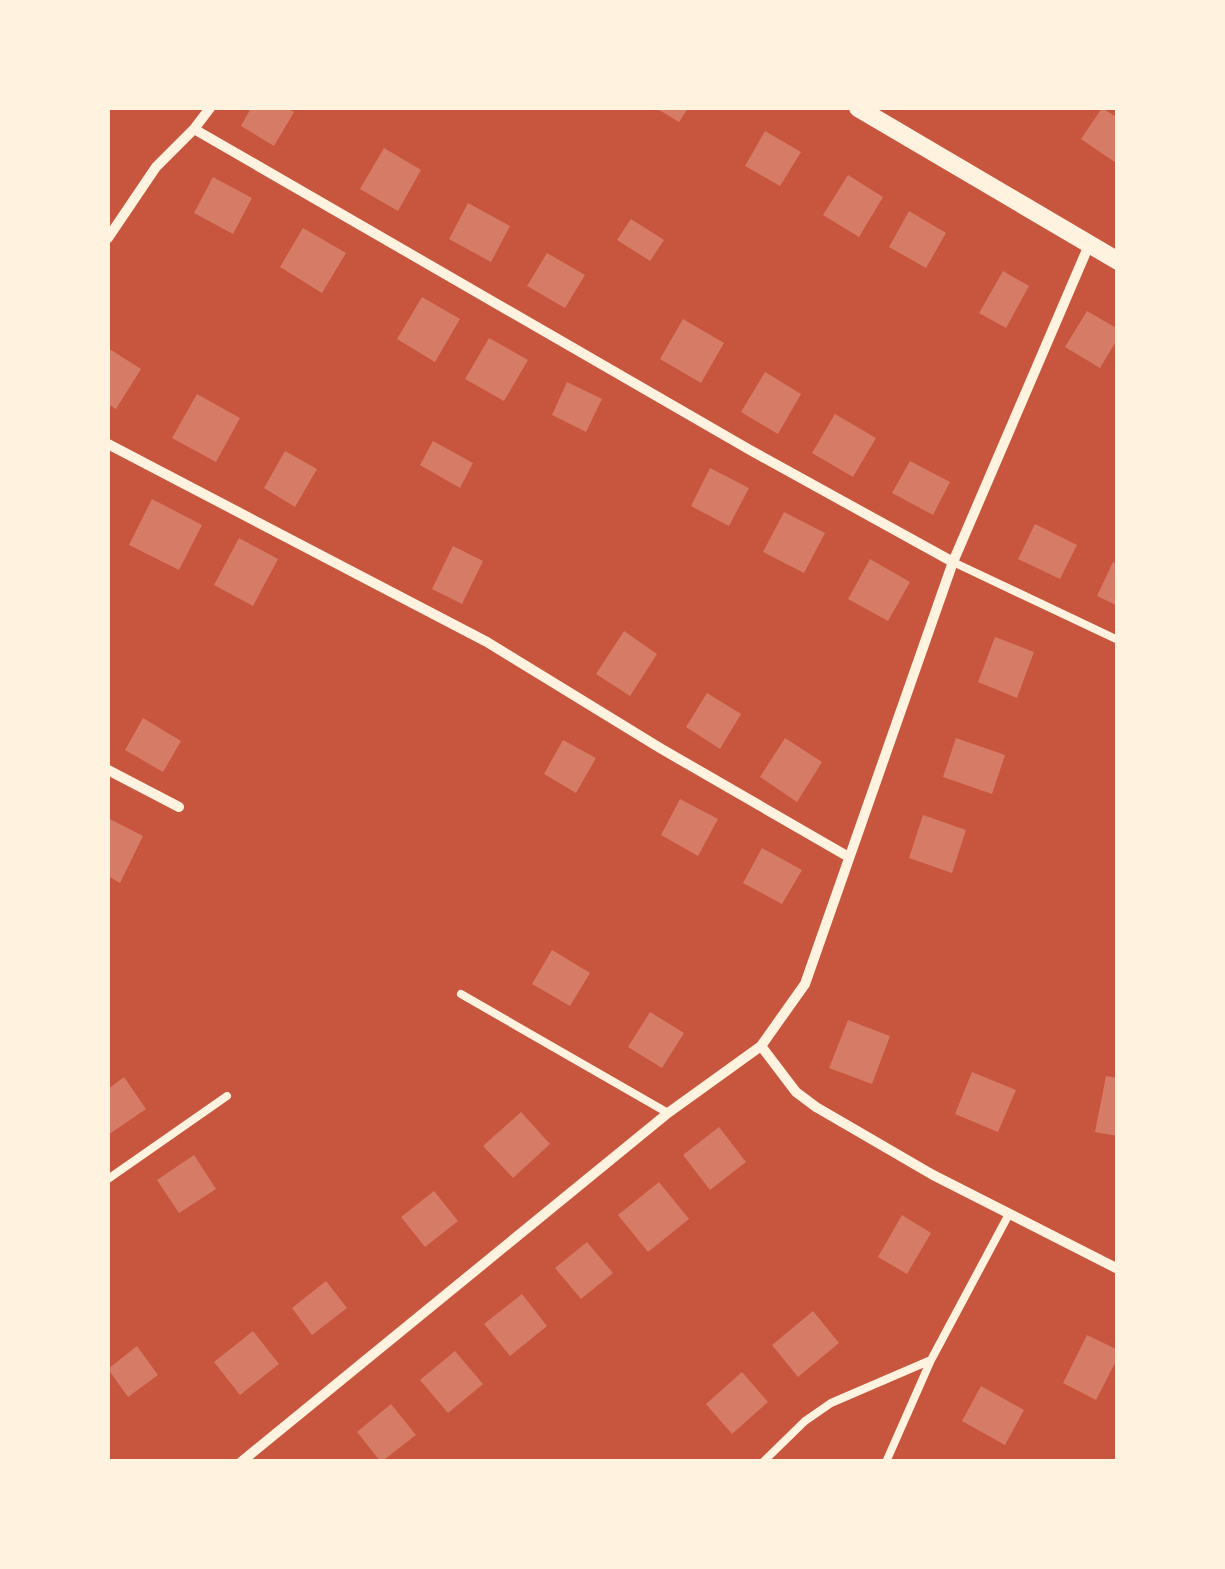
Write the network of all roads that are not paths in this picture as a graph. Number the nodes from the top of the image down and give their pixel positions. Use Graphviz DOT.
graph roads {
  1 [pos="210,108"];
  2 [pos="858,108"];
  3 [pos="194,130"];
  4 [pos="108,238"];
  5 [pos="1089,245"];
  6 [pos="1118,261"];
  7 [pos="108,444"];
  8 [pos="953,562"];
  9 [pos="1118,640"];
  10 [pos="108,770"];
  11 [pos="179,807"];
  12 [pos="848,856"];
  13 [pos="461,994"];
  14 [pos="761,1046"];
  15 [pos="227,1096"];
  16 [pos="668,1113"];
  17 [pos="108,1180"];
  18 [pos="1009,1214"];
  19 [pos="1118,1269"];
  20 [pos="931,1360"];
  21 [pos="241,1462"];
  22 [pos="764,1462"];
  23 [pos="886,1462"];
  1 -- 3 [label="street"];
  2 -- 5 [label="street"];
  3 -- 4 [label="street"];
  3 -- 8 [label="street"];
  5 -- 6 [label="street"];
  5 -- 8 [label="street"];
  7 -- 12 [label="street"];
  8 -- 9 [label="lane"];
  8 -- 12 [label="street"];
  10 -- 11 [label="street"];
  12 -- 14 [label="street"];
  13 -- 16 [label="lane"];
  14 -- 16 [label="street"];
  14 -- 18 [label="street"];
  15 -- 17 [label="lane"];
  16 -- 21 [label="street"];
  18 -- 19 [label="street"];
  18 -- 20 [label="lane"];
  20 -- 22 [label="lane"];
  20 -- 23 [label="lane"];
}
